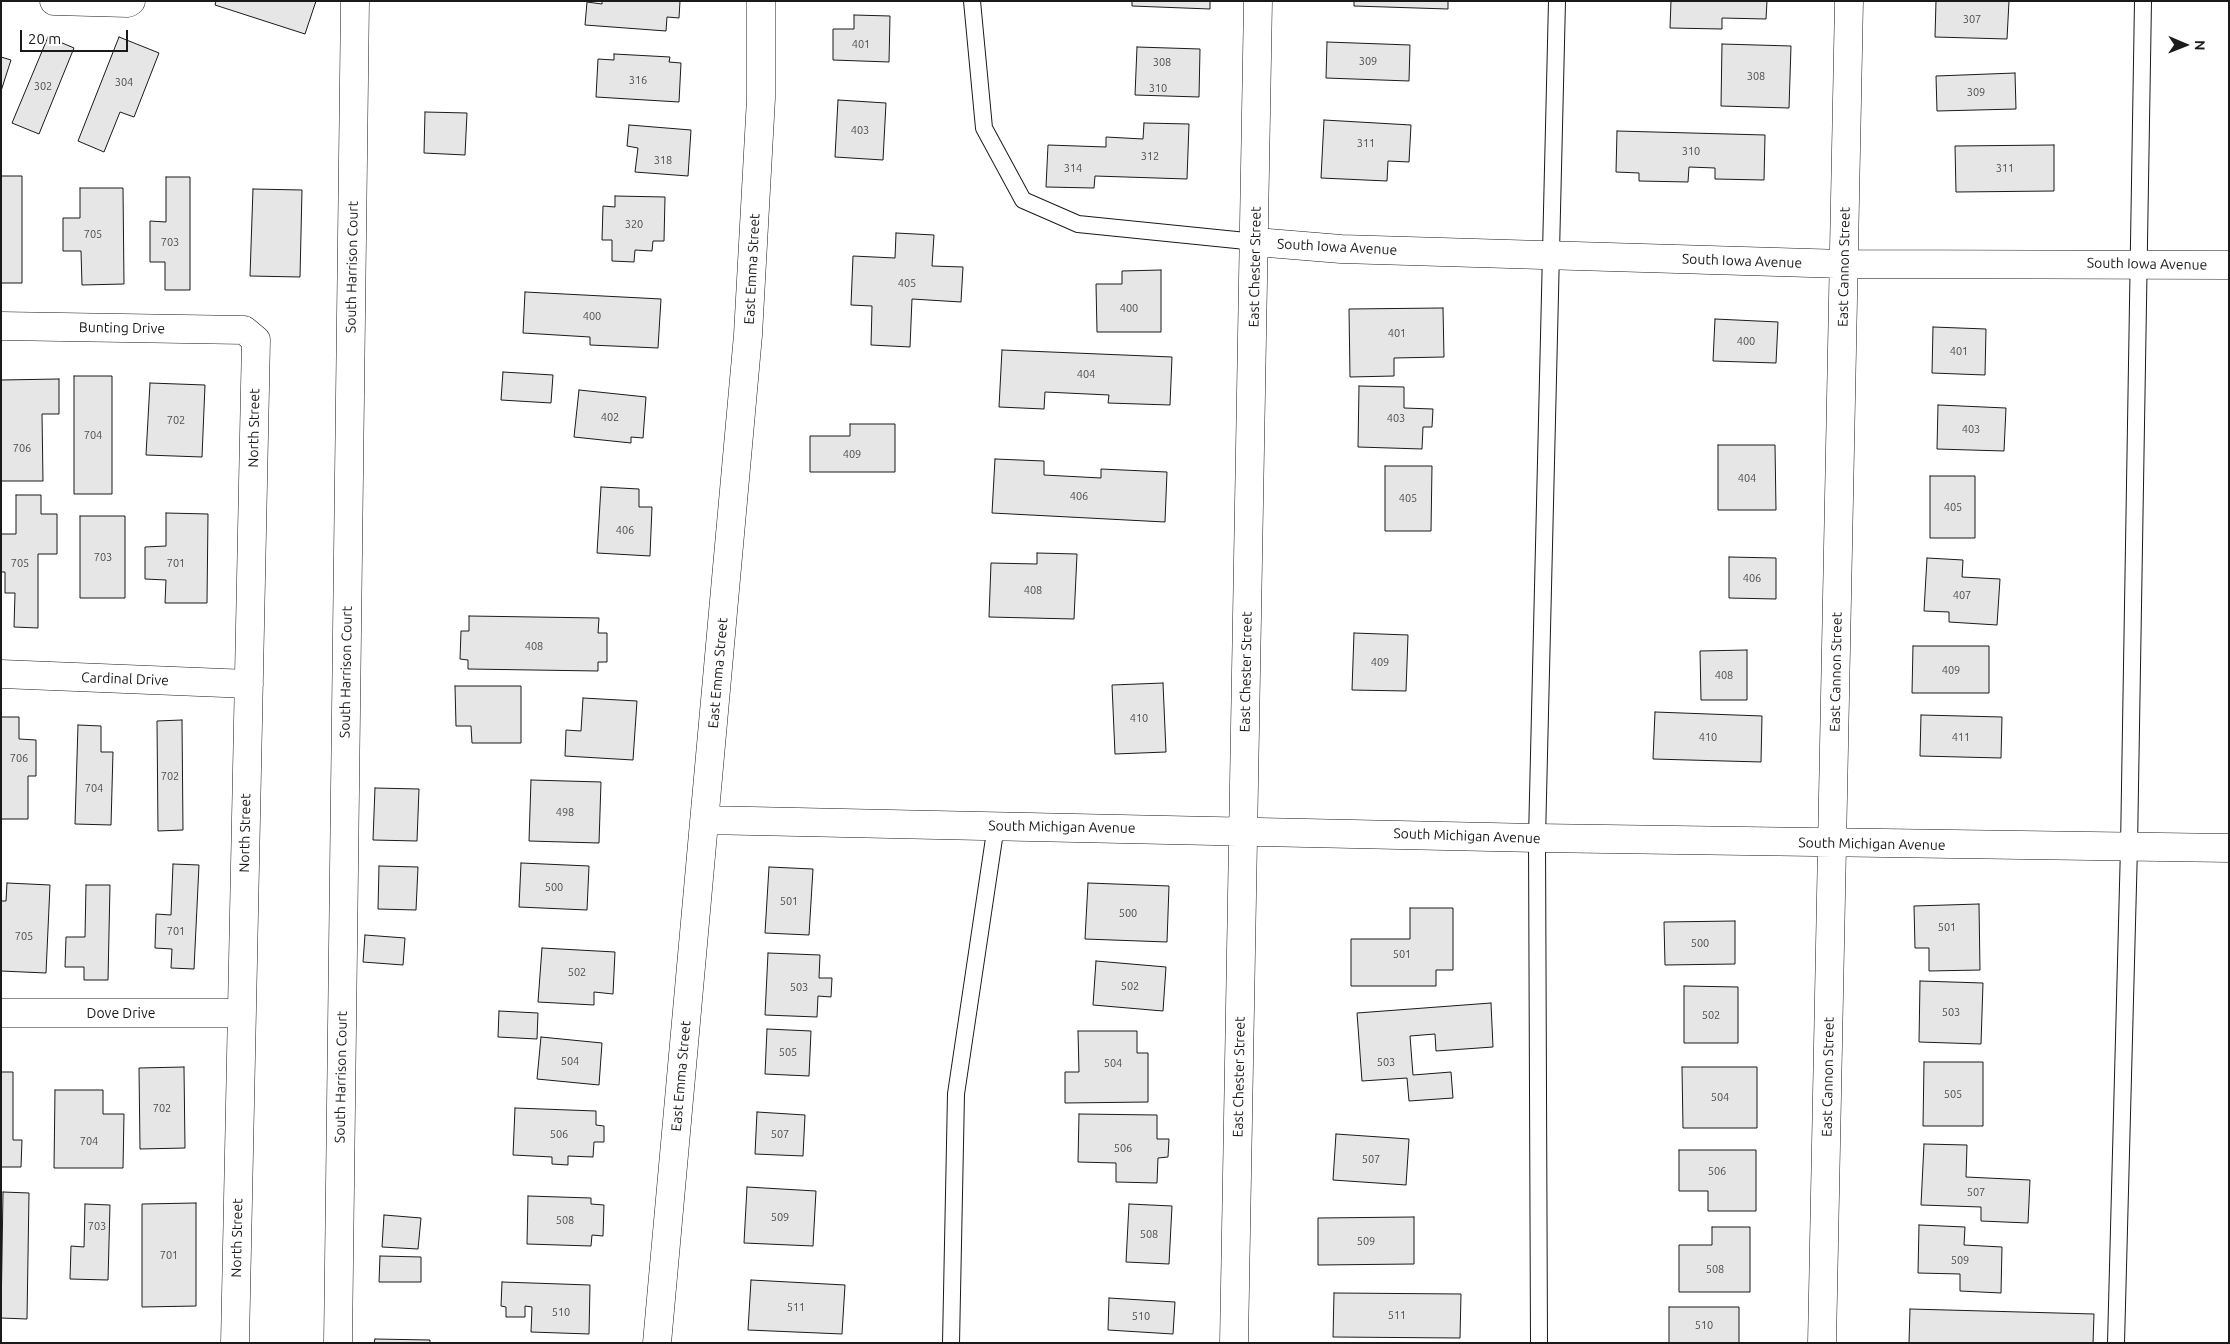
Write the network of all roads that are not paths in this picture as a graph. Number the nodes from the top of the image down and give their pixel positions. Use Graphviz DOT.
graph roads {
  1 [pos="54,1"];
  2 [pos="131,1"];
  3 [pos="355,1"];
  4 [pos="761,1"];
  5 [pos="972,1"];
  6 [pos="1258,1"];
  7 [pos="1557,1"];
  8 [pos="1849,1"];
  9 [pos="2143,1"];
  10 [pos="1256,242"];
  11 [pos="1550,255"];
  12 [pos="1844,264"];
  13 [pos="2139,264"];
  14 [pos="2229,265"];
  15 [pos="1,326"];
  16 [pos="244,330"];
  17 [pos="1,674"];
  18 [pos="249,684"];
  19 [pos="705,820"];
  20 [pos="996,825"];
  21 [pos="1243,830"];
  22 [pos="1537,838"];
  23 [pos="1832,843"];
  24 [pos="2129,847"];
  25 [pos="2229,848"];
  26 [pos="1,1013"];
  27 [pos="241,1013"];
  28 [pos="235,1343"];
  29 [pos="338,1343"];
  30 [pos="656,1343"];
  31 [pos="951,1343"];
  32 [pos="1234,1343"];
  33 [pos="1539,1343"];
  34 [pos="1822,1343"];
  35 [pos="2116,1343"];
  1 -- 2 [label="street"];
  3 -- 29 [label="street, South Harrison Court"];
  4 -- 19 [label="street, East Emma Street"];
  5 -- 10 [label="lane"];
  6 -- 10 [label="street, East Chester Street"];
  7 -- 11 [label="lane"];
  8 -- 12 [label="street, East Cannon Street"];
  9 -- 13 [label="lane"];
  10 -- 11 [label="street, South Iowa Avenue"];
  10 -- 21 [label="street, East Chester Street"];
  11 -- 12 [label="street, South Iowa Avenue"];
  11 -- 22 [label="lane"];
  12 -- 13 [label="street, South Iowa Avenue"];
  12 -- 23 [label="street, East Cannon Street"];
  13 -- 14 [label="street, South Iowa Avenue"];
  13 -- 24 [label="lane"];
  15 -- 16 [label="street, Bunting Drive"];
  16 -- 18 [label="street, North Street"];
  17 -- 18 [label="street, Cardinal Drive"];
  18 -- 27 [label="street, North Street"];
  19 -- 20 [label="street, South Michigan Avenue"];
  19 -- 30 [label="street, East Emma Street"];
  20 -- 21 [label="street, South Michigan Avenue"];
  20 -- 31 [label="lane"];
  21 -- 22 [label="street, South Michigan Avenue"];
  21 -- 32 [label="street, East Chester Street"];
  22 -- 23 [label="street, South Michigan Avenue"];
  22 -- 33 [label="lane"];
  23 -- 24 [label="street, South Michigan Avenue"];
  23 -- 34 [label="street, East Cannon Street"];
  24 -- 25 [label="street, South Michigan Avenue"];
  24 -- 35 [label="lane"];
  26 -- 27 [label="street, Dove Drive"];
  27 -- 28 [label="street, North Street"];
}
